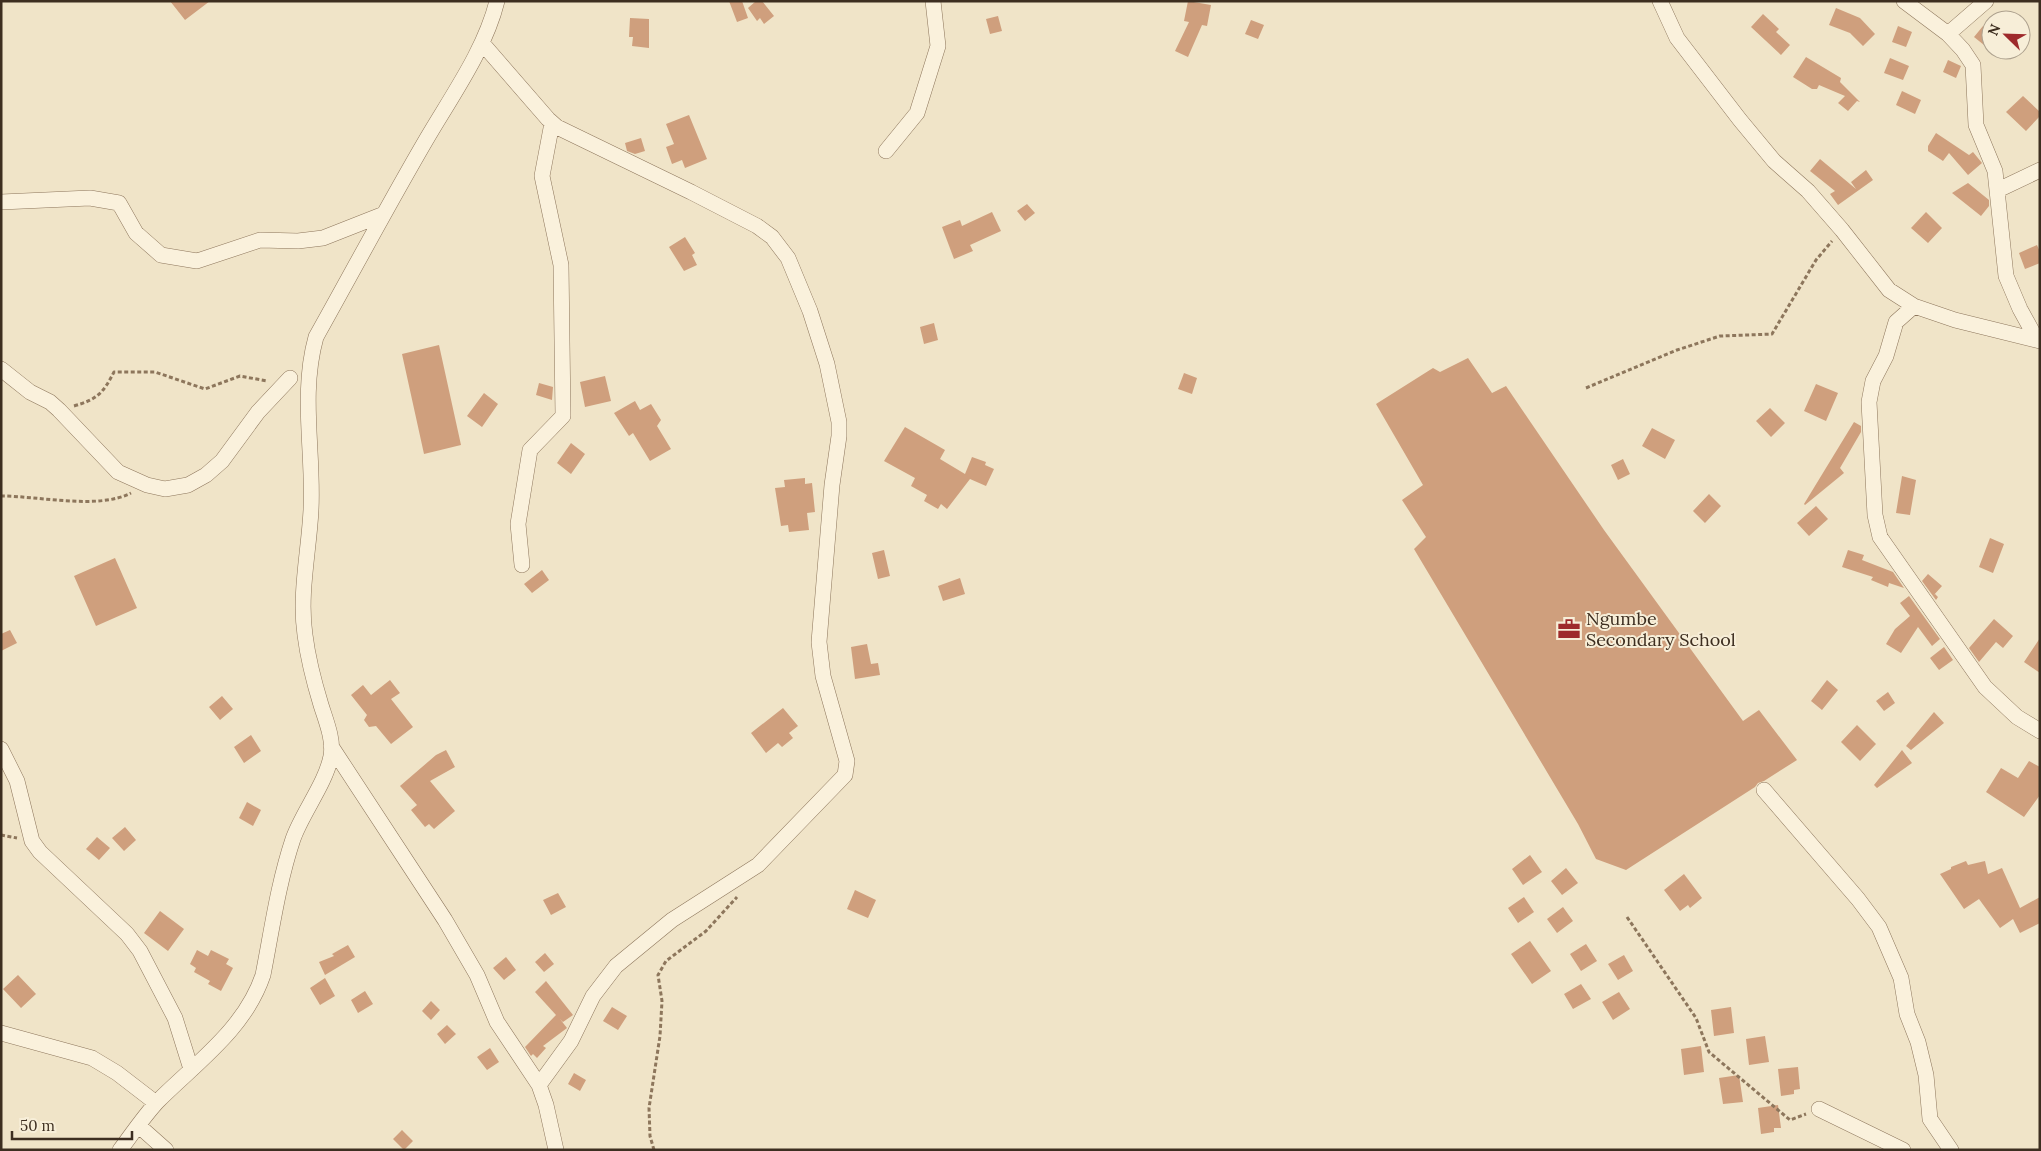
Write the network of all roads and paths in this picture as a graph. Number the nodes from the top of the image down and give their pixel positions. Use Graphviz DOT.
graph roads {
  1 [pos="497,1"];
  2 [pos="933,1"];
  3 [pos="1660,1"];
  4 [pos="1904,1"];
  5 [pos="1986,1"];
  6 [pos="1948,34"];
  7 [pos="482,43"];
  8 [pos="552,123"];
  9 [pos="886,151"];
  10 [pos="2040,170"];
  11 [pos="1998,190"];
  12 [pos="1,202"];
  13 [pos="384,214"];
  14 [pos="1842,230"];
  15 [pos="1914,306"];
  16 [pos="2039,340"];
  17 [pos="1,369"];
  18 [pos="290,378"];
  19 [pos="1586,388"];
  20 [pos="59,410"];
  21 [pos="147,485"];
  22 [pos="1,496"];
  23 [pos="522,565"];
  24 [pos="2040,731"];
  25 [pos="331,746"];
  26 [pos="1,749"];
  27 [pos="1764,790"];
  28 [pos="740,893"];
  29 [pos="1627,917"];
  30 [pos="1,1033"];
  31 [pos="191,1069"];
  32 [pos="539,1085"];
  33 [pos="156,1103"];
  34 [pos="1819,1108"];
  35 [pos="139,1126"];
  36 [pos="120,1150"];
  37 [pos="166,1150"];
  38 [pos="556,1150"];
  39 [pos="654,1150"];
  40 [pos="1903,1150"];
  41 [pos="1951,1150"];
  1 -- 7 [label="street"];
  2 -- 9 [label="street"];
  3 -- 14 [label="street"];
  4 -- 6 [label="street"];
  5 -- 6 [label="street"];
  6 -- 11 [label="street"];
  7 -- 8 [label="street"];
  7 -- 13 [label="street"];
  8 -- 23 [label="street"];
  8 -- 32 [label="street"];
  10 -- 11 [label="street"];
  11 -- 16 [label="street"];
  12 -- 13 [label="street"];
  13 -- 25 [label="street"];
  14 -- 15 [label="street"];
  14 -- 19 [label="path"];
  15 -- 16 [label="street"];
  15 -- 24 [label="street"];
  17 -- 20 [label="street"];
  18 -- 20 [label="path"];
  18 -- 21 [label="street"];
  20 -- 21 [label="street"];
  21 -- 22 [label="path"];
  25 -- 31 [label="street"];
  25 -- 32 [label="street"];
  26 -- 31 [label="street"];
  27 -- 41 [label="street"];
  28 -- 39 [label="path"];
  29 -- 34 [label="path"];
  30 -- 33 [label="street"];
  31 -- 33 [label="street"];
  32 -- 38 [label="street"];
  33 -- 35 [label="street"];
  34 -- 40 [label="street"];
  35 -- 36 [label="street"];
  35 -- 37 [label="street"];
}
